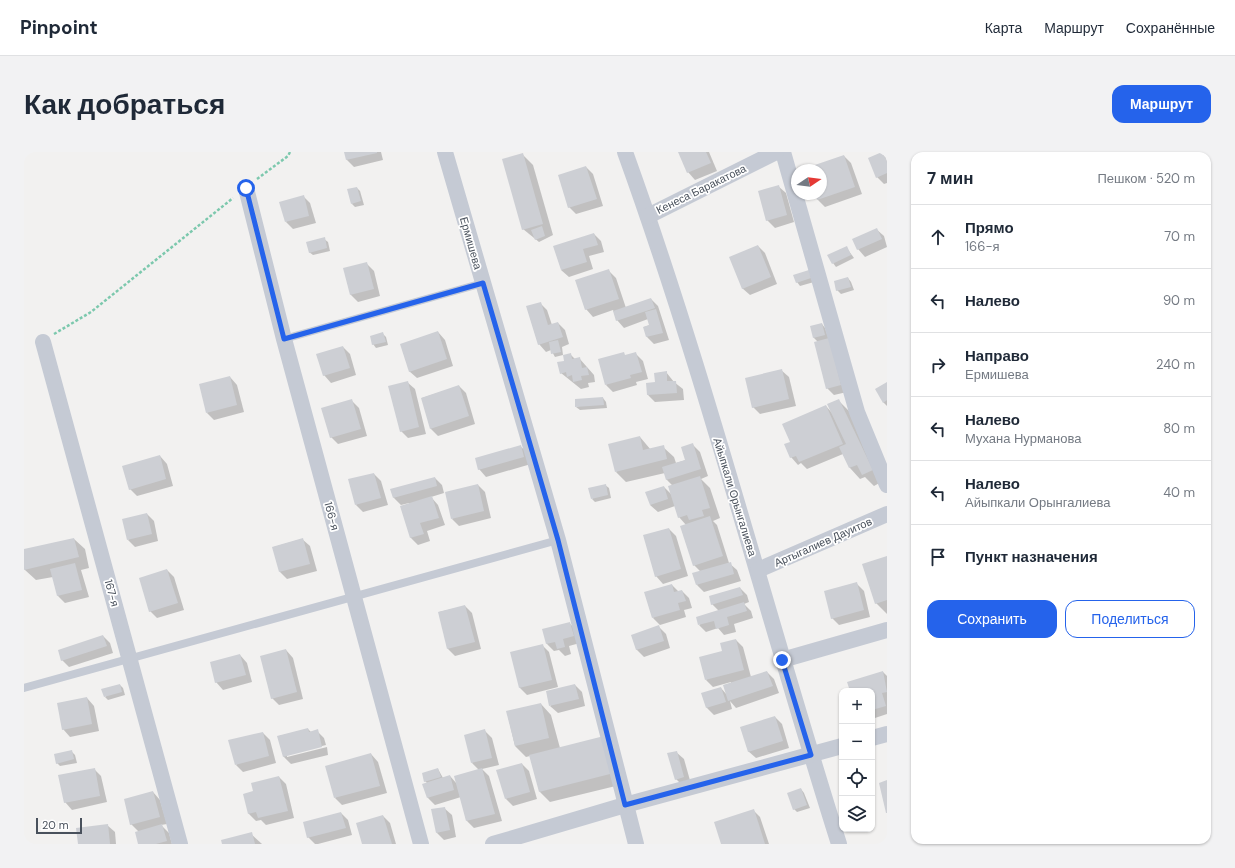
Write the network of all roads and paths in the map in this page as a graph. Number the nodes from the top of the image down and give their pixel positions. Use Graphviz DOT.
graph roads {
  1 [pos="290,152"];
  2 [pos="445,152"];
  3 [pos="625,152"];
  4 [pos="776,152"];
  5 [pos="783,152"];
  6 [pos="246,188"];
  7 [pos="648,216"];
  8 [pos="483,283"];
  9 [pos="284,339"];
  10 [pos="43,342"];
  11 [pos="887,485"];
  12 [pos="887,514"];
  13 [pos="558,540"];
  14 [pos="758,570"];
  15 [pos="354,596"];
  16 [pos="887,630"];
  17 [pos="130,660"];
  18 [pos="782,660"];
  19 [pos="24,688"];
  20 [pos="887,734"];
  21 [pos="875,737"];
  22 [pos="839,747"];
  23 [pos="811,755"];
  24 [pos="625,805"];
  25 [pos="180,844"];
  26 [pos="422,844"];
  27 [pos="493,844"];
  28 [pos="636,844"];
  29 [pos="839,844"];
  1 -- 6 [label="path"];
  2 -- 8 [label="street, Ермишева"];
  3 -- 7 [label="street, Айыпкали Орынгалиева"];
  4 -- 7 [label="street, Кенеса Баракатова"];
  5 -- 11 [label="street"];
  6 -- 9 [label="street, 166-я"];
  6 -- 10 [label="path"];
  7 -- 14 [label="street, Айыпкали Орынгалиева"];
  8 -- 9 [label="lane"];
  8 -- 13 [label="street, Ермишева"];
  9 -- 15 [label="street, 166-я"];
  10 -- 17 [label="street, 167-я"];
  12 -- 14 [label="street, Артыгалиев Дауитов"];
  13 -- 15 [label="lane"];
  13 -- 24 [label="street, Ермишева"];
  14 -- 18 [label="street, Айыпкали Орынгалиева"];
  15 -- 17 [label="lane"];
  15 -- 26 [label="street, 166-я"];
  16 -- 18 [label="street"];
  17 -- 19 [label="lane"];
  17 -- 25 [label="street, 167-я"];
  18 -- 23 [label="street, Айыпкали Орынгалиева"];
  20 -- 21 [label="street"];
  22 -- 23 [label="street"];
  23 -- 24 [label="street"];
  23 -- 29 [label="street, Айыпкали Орынгалиева"];
  24 -- 27 [label="street"];
  24 -- 28 [label="street, Ермишева"];
}
